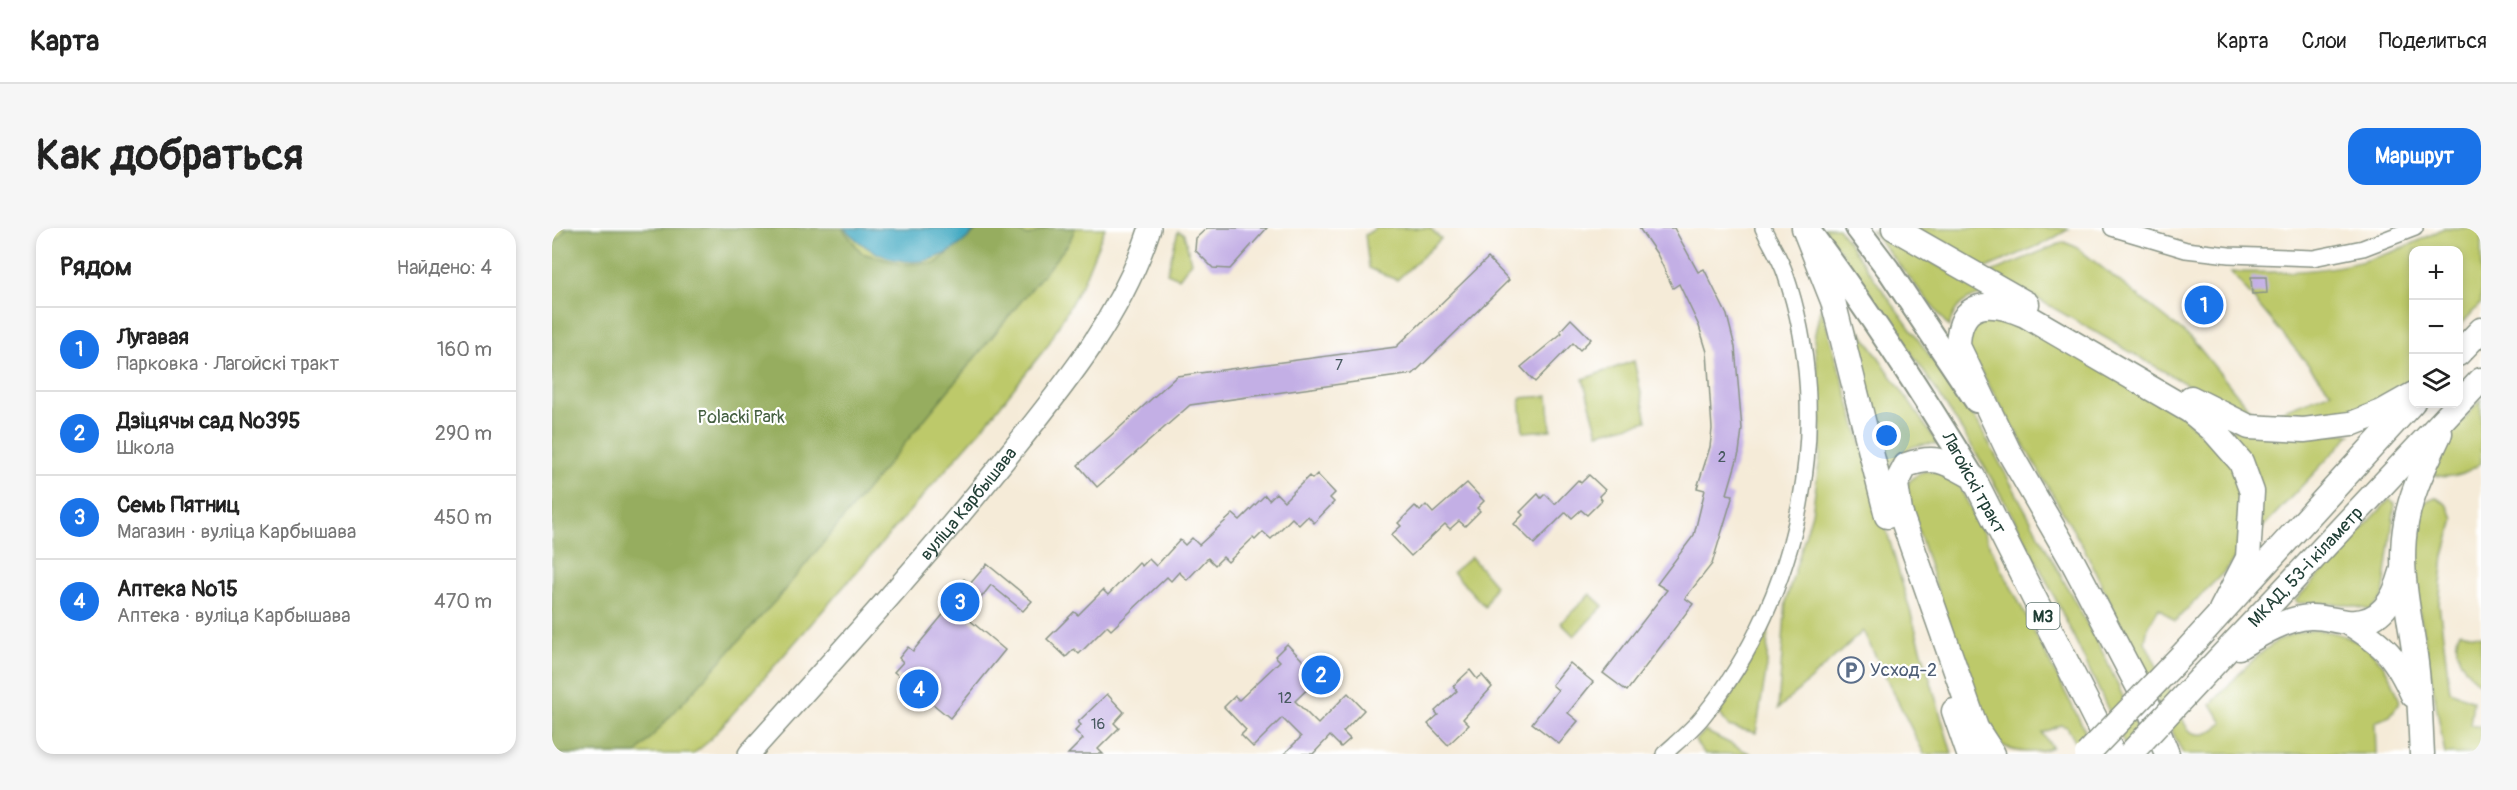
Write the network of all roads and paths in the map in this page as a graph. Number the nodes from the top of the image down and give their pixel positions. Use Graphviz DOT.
graph roads {
  1 [pos="1150,228"];
  2 [pos="1763,228"];
  3 [pos="1806,228"];
  4 [pos="1857,228"];
  5 [pos="1894,228"];
  6 [pos="2112,228"];
  7 [pos="2415,228"];
  8 [pos="2481,330"];
  9 [pos="2463,349"];
  10 [pos="2481,380"];
  11 [pos="2409,397"];
  12 [pos="2409,407"];
  13 [pos="2450,412"];
  14 [pos="2008,450"];
  15 [pos="1973,477"];
  16 [pos="2402,572"];
  17 [pos="2221,610"];
  18 [pos="2349,623"];
  19 [pos="2218,660"];
  20 [pos="2421,712"];
  21 [pos="749,754"];
  22 [pos="1664,754"];
  23 [pos="1969,754"];
  24 [pos="1993,754"];
  25 [pos="2087,754"];
  26 [pos="2113,754"];
  27 [pos="2130,754"];
  28 [pos="2167,754"];
  29 [pos="2422,754"];
  1 -- 21 [label="main road, вуліца Карбышава"];
  2 -- 22 [label="street"];
  3 -- 15 [label="main road, Лагойскі тракт / М3"];
  3 -- 23 [label="highway"];
  4 -- 14 [label="main road"];
  5 -- 11 [label="highway"];
  6 -- 7 [label="street"];
  8 -- 9 [label="highway"];
  10 -- 13 [label="highway, МКАД, 53-і кіламетр"];
  12 -- 17 [label="highway, МКАД, 53-і кіламетр"];
  13 -- 16 [label="highway"];
  13 -- 19 [label="highway, МКАД, 53-і кіламетр"];
  14 -- 17 [label="highway"];
  14 -- 28 [label="highway"];
  15 -- 24 [label="highway"];
  15 -- 26 [label="highway, Лагойскі тракт / М3"];
  16 -- 18 [label="highway"];
  16 -- 20 [label="highway"];
  17 -- 25 [label="highway, МКАД, 53-і кіламетр, bridge"];
  18 -- 19 [label="highway"];
  18 -- 20 [label="highway"];
  19 -- 27 [label="highway, МКАД, 53-і кіламетр, bridge"];
  20 -- 29 [label="highway"];
}
